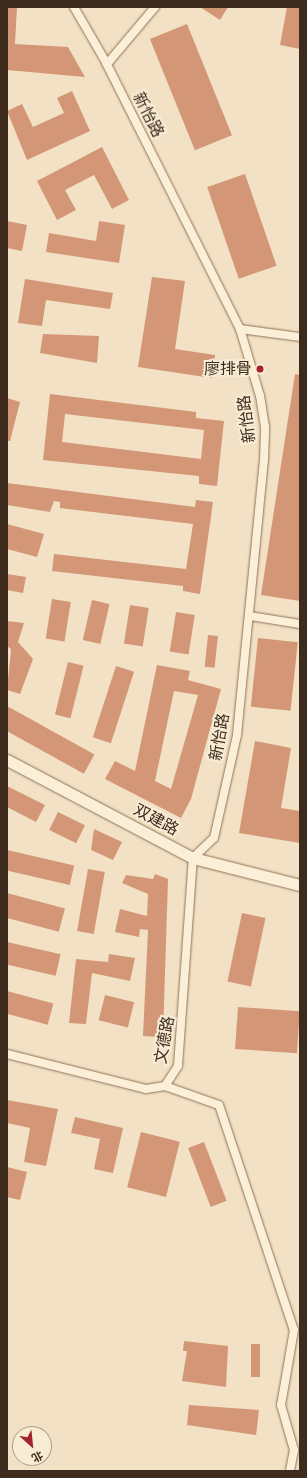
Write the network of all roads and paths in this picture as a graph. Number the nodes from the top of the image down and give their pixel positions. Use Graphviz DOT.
graph roads {
  1 [pos="74,7"];
  2 [pos="155,7"];
  3 [pos="107,64"];
  4 [pos="240,329"];
  5 [pos="300,337"];
  6 [pos="250,616"];
  7 [pos="300,624"];
  8 [pos="7,760"];
  9 [pos="193,858"];
  10 [pos="300,885"];
  11 [pos="7,1054"];
  12 [pos="165,1086"];
  13 [pos="290,1471"];
  1 -- 3 [label="street, 新怡路"];
  2 -- 3 [label="street"];
  3 -- 4 [label="street, 新怡路"];
  4 -- 5 [label="street"];
  4 -- 6 [label="street, 新怡路"];
  6 -- 7 [label="street"];
  6 -- 9 [label="street, 新怡路"];
  8 -- 9 [label="street, 双建路"];
  9 -- 10 [label="street, 双建路"];
  9 -- 12 [label="street, 文德路"];
  11 -- 12 [label="street, 文德路"];
  12 -- 13 [label="street"];
}
